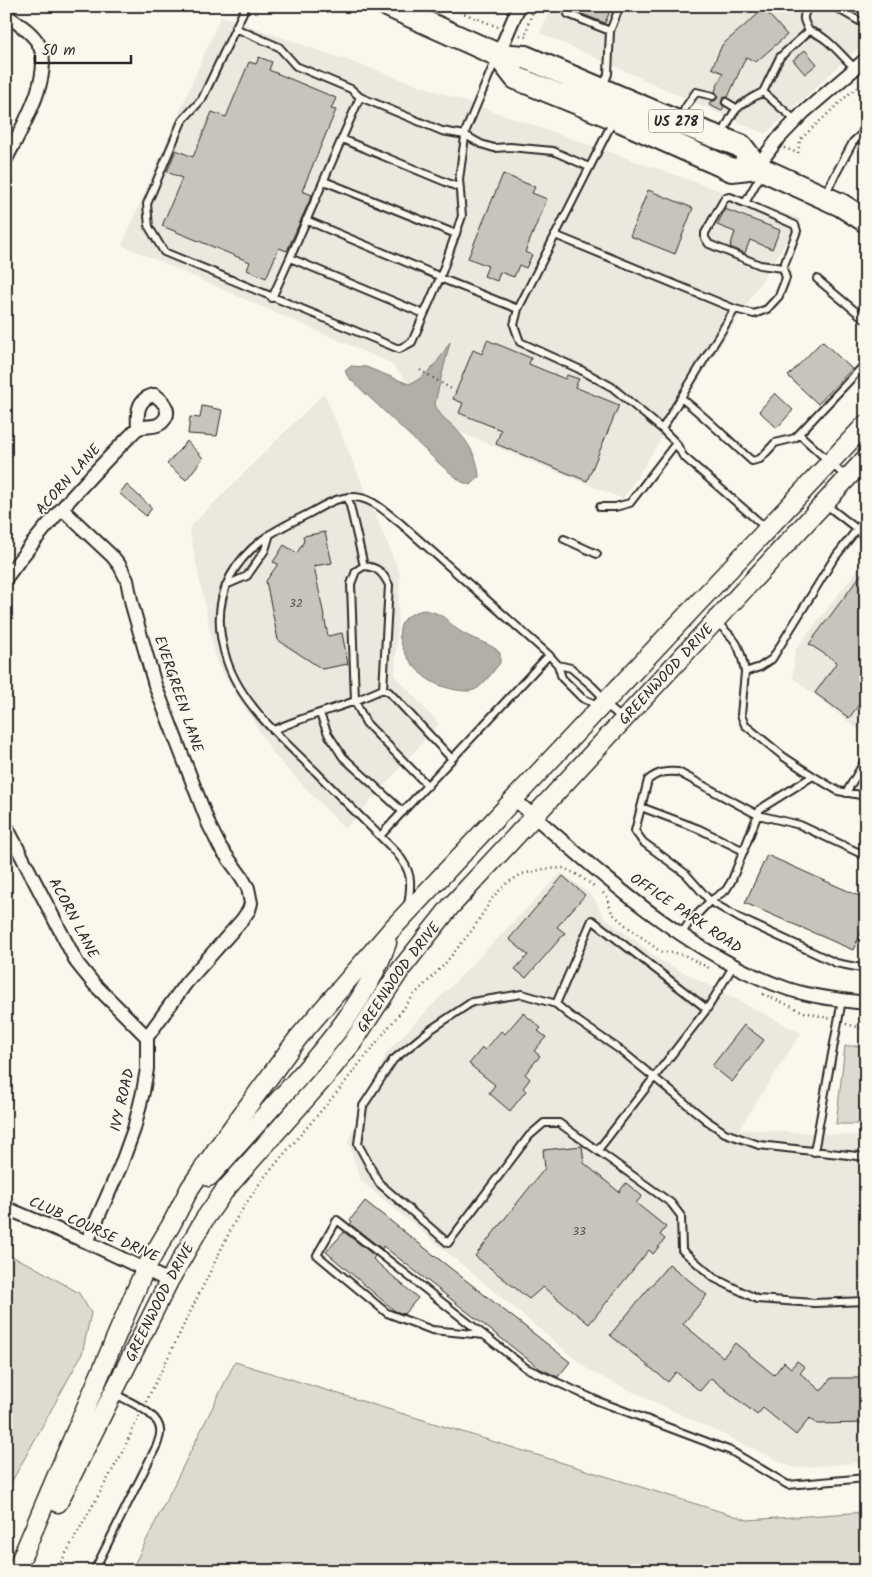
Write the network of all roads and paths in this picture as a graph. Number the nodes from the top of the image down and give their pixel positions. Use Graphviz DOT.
graph roads {
  1 [pos="246,6"];
  2 [pos="389,6"];
  3 [pos="519,6"];
  4 [pos="571,6"];
  5 [pos="620,6"];
  6 [pos="810,6"];
  7 [pos="833,6"];
  8 [pos="610,11"];
  9 [pos="617,14"];
  10 [pos="6,15"];
  11 [pos="866,25"];
  12 [pos="235,28"];
  13 [pos="610,31"];
  14 [pos="809,31"];
  15 [pos="498,56"];
  16 [pos="866,59"];
  17 [pos="855,68"];
  18 [pos="603,89"];
  19 [pos="763,92"];
  20 [pos="713,96"];
  21 [pos="360,97"];
  22 [pos="726,102"];
  23 [pos="736,108"];
  24 [pos="615,118"];
  25 [pos="796,120"];
  26 [pos="680,123"];
  27 [pos="866,130"];
  28 [pos="465,135"];
  29 [pos="342,139"];
  30 [pos="721,139"];
  31 [pos="6,159"];
  32 [pos="589,167"];
  33 [pos="760,169"];
  34 [pos="324,180"];
  35 [pos="460,188"];
  36 [pos="832,201"];
  37 [pos="745,203"];
  38 [pos="866,209"];
  39 [pos="306,220"];
  40 [pos="866,221"];
  41 [pos="866,227"];
  42 [pos="456,234"];
  43 [pos="555,235"];
  44 [pos="290,258"];
  45 [pos="783,268"];
  46 [pos="440,278"];
  47 [pos="817,279"];
  48 [pos="272,298"];
  49 [pos="518,309"];
  50 [pos="735,309"];
  51 [pos="424,314"];
  52 [pos="866,320"];
  53 [pos="866,363"];
  54 [pos="420,370"];
  55 [pos="453,390"];
  56 [pos="681,398"];
  57 [pos="866,424"];
  58 [pos="138,428"];
  59 [pos="662,429"];
  60 [pos="799,434"];
  61 [pos="676,444"];
  62 [pos="866,458"];
  63 [pos="830,462"];
  64 [pos="847,478"];
  65 [pos="348,497"];
  66 [pos="824,503"];
  67 [pos="600,507"];
  68 [pos="62,508"];
  69 [pos="866,520"];
  70 [pos="857,529"];
  71 [pos="767,530"];
  72 [pos="270,534"];
  73 [pos="866,536"];
  74 [pos="564,539"];
  75 [pos="597,554"];
  76 [pos="364,566"];
  77 [pos="6,578"];
  78 [pos="226,585"];
  79 [pos="715,621"];
  80 [pos="549,655"];
  81 [pos="558,665"];
  82 [pos="745,672"];
  83 [pos="383,689"];
  84 [pos="355,701"];
  85 [pos="604,704"];
  86 [pos="320,714"];
  87 [pos="624,720"];
  88 [pos="274,730"];
  89 [pos="452,759"];
  90 [pos="866,759"];
  91 [pos="813,776"];
  92 [pos="428,786"];
  93 [pos="846,793"];
  94 [pos="866,796"];
  95 [pos="515,800"];
  96 [pos="641,807"];
  97 [pos="403,812"];
  98 [pos="758,815"];
  99 [pos="534,817"];
  100 [pos="6,826"];
  101 [pos="380,836"];
  102 [pos="744,851"];
  103 [pos="866,856"];
  104 [pos="607,897"];
  105 [pos="710,901"];
  106 [pos="407,914"];
  107 [pos="391,930"];
  108 [pos="682,933"];
  109 [pos="734,965"];
  110 [pos="866,968"];
  111 [pos="842,1000"];
  112 [pos="556,1004"];
  113 [pos="866,1004"];
  114 [pos="707,1009"];
  115 [pos="147,1037"];
  116 [pos="655,1078"];
  117 [pos="598,1150"];
  118 [pos="814,1152"];
  119 [pos="866,1157"];
  120 [pos="6,1208"];
  121 [pos="171,1225"];
  122 [pos="87,1242"];
  123 [pos="145,1269"];
  124 [pos="169,1281"];
  125 [pos="866,1301"];
  126 [pos="484,1335"];
  127 [pos="113,1393"];
  128 [pos="143,1409"];
  129 [pos="866,1478"];
  130 [pos="18,1566"];
  131 [pos="56,1571"];
  132 [pos="94,1571"];
  1 -- 12 [label="lane"];
  2 -- 15 [label="highway, US 278"];
  3 -- 15 [label="street"];
  4 -- 13 [label="lane"];
  5 -- 9 [label="lane"];
  6 -- 14 [label="lane"];
  7 -- 11 [label="lane"];
  8 -- 9 [label="lane"];
  9 -- 13 [label="lane"];
  10 -- 31 [label="street"];
  12 -- 21 [label="lane"];
  12 -- 48 [label="lane"];
  13 -- 18 [label="lane"];
  14 -- 17 [label="lane"];
  14 -- 19 [label="lane"];
  15 -- 18 [label="highway, US 278"];
  15 -- 24 [label="highway, US 278"];
  15 -- 28 [label="lane"];
  16 -- 17 [label="street"];
  17 -- 25 [label="street"];
  18 -- 26 [label="highway, US 278"];
  19 -- 23 [label="lane"];
  19 -- 25 [label="lane"];
  20 -- 26 [label="lane"];
  21 -- 28 [label="lane"];
  21 -- 29 [label="lane"];
  22 -- 23 [label="lane"];
  23 -- 30 [label="lane"];
  24 -- 32 [label="lane"];
  24 -- 33 [label="highway, US 278"];
  25 -- 33 [label="street"];
  26 -- 30 [label="highway, US 278"];
  27 -- 36 [label="lane"];
  28 -- 32 [label="lane"];
  28 -- 35 [label="lane"];
  29 -- 34 [label="lane"];
  29 -- 35 [label="lane"];
  30 -- 33 [label="highway, US 278"];
  32 -- 43 [label="lane"];
  33 -- 36 [label="highway, US 278"];
  33 -- 37 [label="lane"];
  34 -- 39 [label="lane"];
  34 -- 42 [label="lane"];
  35 -- 42 [label="lane"];
  36 -- 38 [label="highway, US 278"];
  36 -- 40 [label="highway, US 278"];
  36 -- 41 [label="highway"];
  37 -- 45 [label="lane"];
  37 -- 45 [label="lane"];
  39 -- 44 [label="lane"];
  39 -- 46 [label="lane"];
  42 -- 46 [label="lane"];
  43 -- 49 [label="lane"];
  43 -- 50 [label="lane"];
  44 -- 48 [label="lane"];
  44 -- 51 [label="lane"];
  45 -- 50 [label="lane"];
  46 -- 49 [label="lane"];
  46 -- 51 [label="lane"];
  47 -- 52 [label="lane"];
  48 -- 51 [label="lane"];
  49 -- 59 [label="lane"];
  50 -- 56 [label="lane"];
  53 -- 60 [label="lane"];
  54 -- 55 [label="path"];
  56 -- 59 [label="lane"];
  56 -- 60 [label="lane"];
  57 -- 63 [label="street, GREENWOOD DRIVE"];
  58 -- 68 [label="street, ACORN LANE"];
  59 -- 61 [label="lane"];
  60 -- 63 [label="lane"];
  61 -- 67 [label="lane"];
  61 -- 71 [label="lane"];
  62 -- 64 [label="street, GREENWOOD DRIVE"];
  63 -- 64 [label="lane"];
  63 -- 71 [label="street, GREENWOOD DRIVE"];
  64 -- 66 [label="street, GREENWOOD DRIVE"];
  65 -- 72 [label="lane"];
  65 -- 76 [label="lane"];
  65 -- 80 [label="lane"];
  66 -- 70 [label="lane"];
  66 -- 79 [label="street, GREENWOOD DRIVE"];
  68 -- 77 [label="street, ACORN LANE"];
  68 -- 115 [label="street, EVERGREEN LANE"];
  69 -- 70 [label="lane"];
  70 -- 73 [label="lane"];
  70 -- 82 [label="lane"];
  71 -- 85 [label="street, GREENWOOD DRIVE"];
  72 -- 78 [label="lane"];
  72 -- 78 [label="lane"];
  74 -- 75 [label="lane"];
  76 -- 83 [label="lane"];
  76 -- 84 [label="lane"];
  78 -- 88 [label="lane"];
  79 -- 82 [label="lane"];
  79 -- 87 [label="street, GREENWOOD DRIVE"];
  80 -- 81 [label="lane"];
  80 -- 89 [label="lane"];
  81 -- 85 [label="lane"];
  81 -- 85 [label="lane"];
  82 -- 91 [label="lane"];
  83 -- 84 [label="lane"];
  83 -- 89 [label="lane"];
  84 -- 86 [label="lane"];
  84 -- 92 [label="lane"];
  85 -- 87 [label="lane"];
  85 -- 95 [label="street, GREENWOOD DRIVE"];
  86 -- 88 [label="lane"];
  86 -- 97 [label="lane"];
  87 -- 99 [label="street, GREENWOOD DRIVE"];
  88 -- 101 [label="lane"];
  89 -- 92 [label="lane"];
  90 -- 93 [label="lane"];
  91 -- 93 [label="lane"];
  91 -- 98 [label="lane"];
  92 -- 97 [label="lane"];
  93 -- 94 [label="lane"];
  95 -- 99 [label="street, OFFICE PARK ROAD"];
  95 -- 106 [label="street, GREENWOOD DRIVE"];
  96 -- 98 [label="lane"];
  96 -- 102 [label="lane"];
  96 -- 105 [label="lane"];
  97 -- 101 [label="lane"];
  98 -- 102 [label="lane"];
  98 -- 103 [label="lane"];
  99 -- 108 [label="street, OFFICE PARK ROAD"];
  99 -- 124 [label="street, GREENWOOD DRIVE"];
  100 -- 115 [label="street, ACORN LANE"];
  101 -- 106 [label="lane"];
  102 -- 105 [label="lane"];
  104 -- 128 [label="path"];
  105 -- 108 [label="lane"];
  105 -- 110 [label="lane"];
  106 -- 107 [label="street, GREENWOOD DRIVE"];
  107 -- 121 [label="street, GREENWOOD DRIVE"];
  107 -- 121 [label="street, GREENWOOD DRIVE"];
  108 -- 109 [label="street, OFFICE PARK ROAD"];
  109 -- 111 [label="street, OFFICE PARK ROAD"];
  109 -- 114 [label="lane"];
  111 -- 113 [label="street, OFFICE PARK ROAD"];
  111 -- 118 [label="lane"];
  112 -- 114 [label="lane"];
  112 -- 116 [label="lane"];
  112 -- 117 [label="lane"];
  114 -- 116 [label="lane"];
  115 -- 122 [label="street, IVY ROAD"];
  116 -- 117 [label="lane"];
  116 -- 118 [label="lane"];
  117 -- 125 [label="lane"];
  118 -- 119 [label="lane"];
  120 -- 122 [label="street, CLUB COURSE DRIVE"];
  121 -- 123 [label="street, GREENWOOD DRIVE"];
  122 -- 123 [label="street, CLUB COURSE DRIVE"];
  123 -- 124 [label="street, CLUB COURSE DRIVE"];
  123 -- 130 [label="street, GREENWOOD DRIVE"];
  124 -- 127 [label="street, GREENWOOD DRIVE"];
  126 -- 126 [label="lane"];
  126 -- 129 [label="lane"];
  127 -- 128 [label="lane"];
  127 -- 130 [label="street, GREENWOOD DRIVE"];
  128 -- 131 [label="path"];
  128 -- 132 [label="lane"];
}
